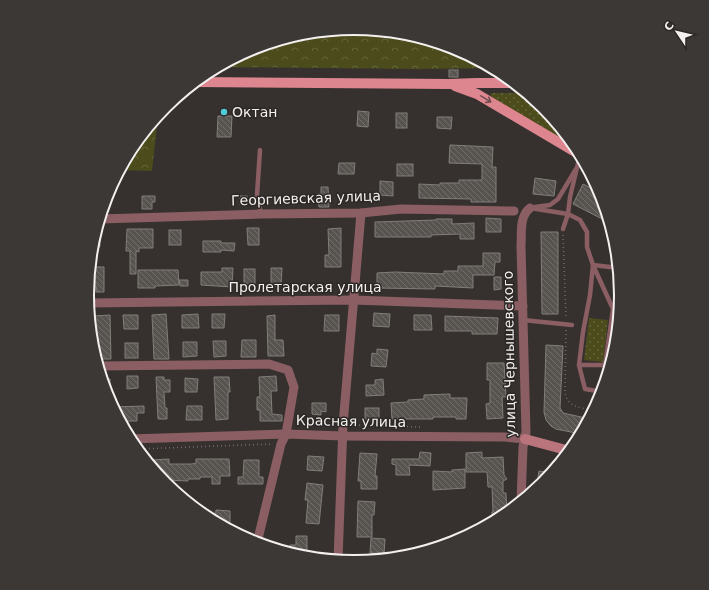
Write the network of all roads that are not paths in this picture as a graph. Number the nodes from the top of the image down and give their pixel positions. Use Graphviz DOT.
graph roads {
  1 [pos="206,82"];
  2 [pos="503,82"];
  3 [pos="450,84"];
  4 [pos="570,149"];
  5 [pos="260,150"];
  6 [pos="578,163"];
  7 [pos="576,169"];
  8 [pos="530,208"];
  9 [pos="514,211"];
  10 [pos="361,213"];
  11 [pos="261,214"];
  12 [pos="568,214"];
  13 [pos="106,219"];
  14 [pos="563,229"];
  15 [pos="593,266"];
  16 [pos="613,267"];
  17 [pos="354,300"];
  18 [pos="94,303"];
  19 [pos="523,306"];
  20 [pos="523,320"];
  21 [pos="572,325"];
  22 [pos="607,360"];
  23 [pos="606,364"];
  24 [pos="579,365"];
  25 [pos="104,366"];
  26 [pos="596,391"];
  27 [pos="286,434"];
  28 [pos="343,436"];
  29 [pos="138,439"];
  30 [pos="525,439"];
  31 [pos="564,449"];
  32 [pos="521,494"];
  33 [pos="259,536"];
  34 [pos="338,554"];
  1 -- 3 [label="main road"];
  2 -- 3 [label="main road"];
  3 -- 4 [label="main road, one-way"];
  5 -- 11 [label="lane"];
  6 -- 7 [label="lane"];
  7 -- 8 [label="lane"];
  7 -- 12 [label="lane"];
  8 -- 9 [label="lane"];
  8 -- 12 [label="lane"];
  8 -- 19 [label="street, улица Чернышевского"];
  9 -- 10 [label="street, Георгиевская улица"];
  10 -- 11 [label="street, Георгиевская улица"];
  10 -- 17 [label="street"];
  11 -- 13 [label="street, Георгиевская улица"];
  12 -- 14 [label="lane"];
  12 -- 15 [label="lane"];
  15 -- 16 [label="lane"];
  15 -- 22 [label="lane"];
  15 -- 24 [label="lane"];
  17 -- 18 [label="street, Пролетарская улица"];
  17 -- 19 [label="street, Пролетарская улица"];
  17 -- 28 [label="street"];
  19 -- 20 [label="street, улица Чернышевского"];
  20 -- 21 [label="lane"];
  20 -- 30 [label="street, улица Чернышевского"];
  23 -- 24 [label="lane"];
  24 -- 26 [label="lane"];
  25 -- 27 [label="street"];
  27 -- 28 [label="street, Красная улица"];
  27 -- 29 [label="street, Красная улица"];
  27 -- 33 [label="street"];
  28 -- 30 [label="street, Красная улица"];
  28 -- 34 [label="street"];
  30 -- 31 [label="street, Красная улица"];
  30 -- 32 [label="street, улица Чернышевского"];
}
